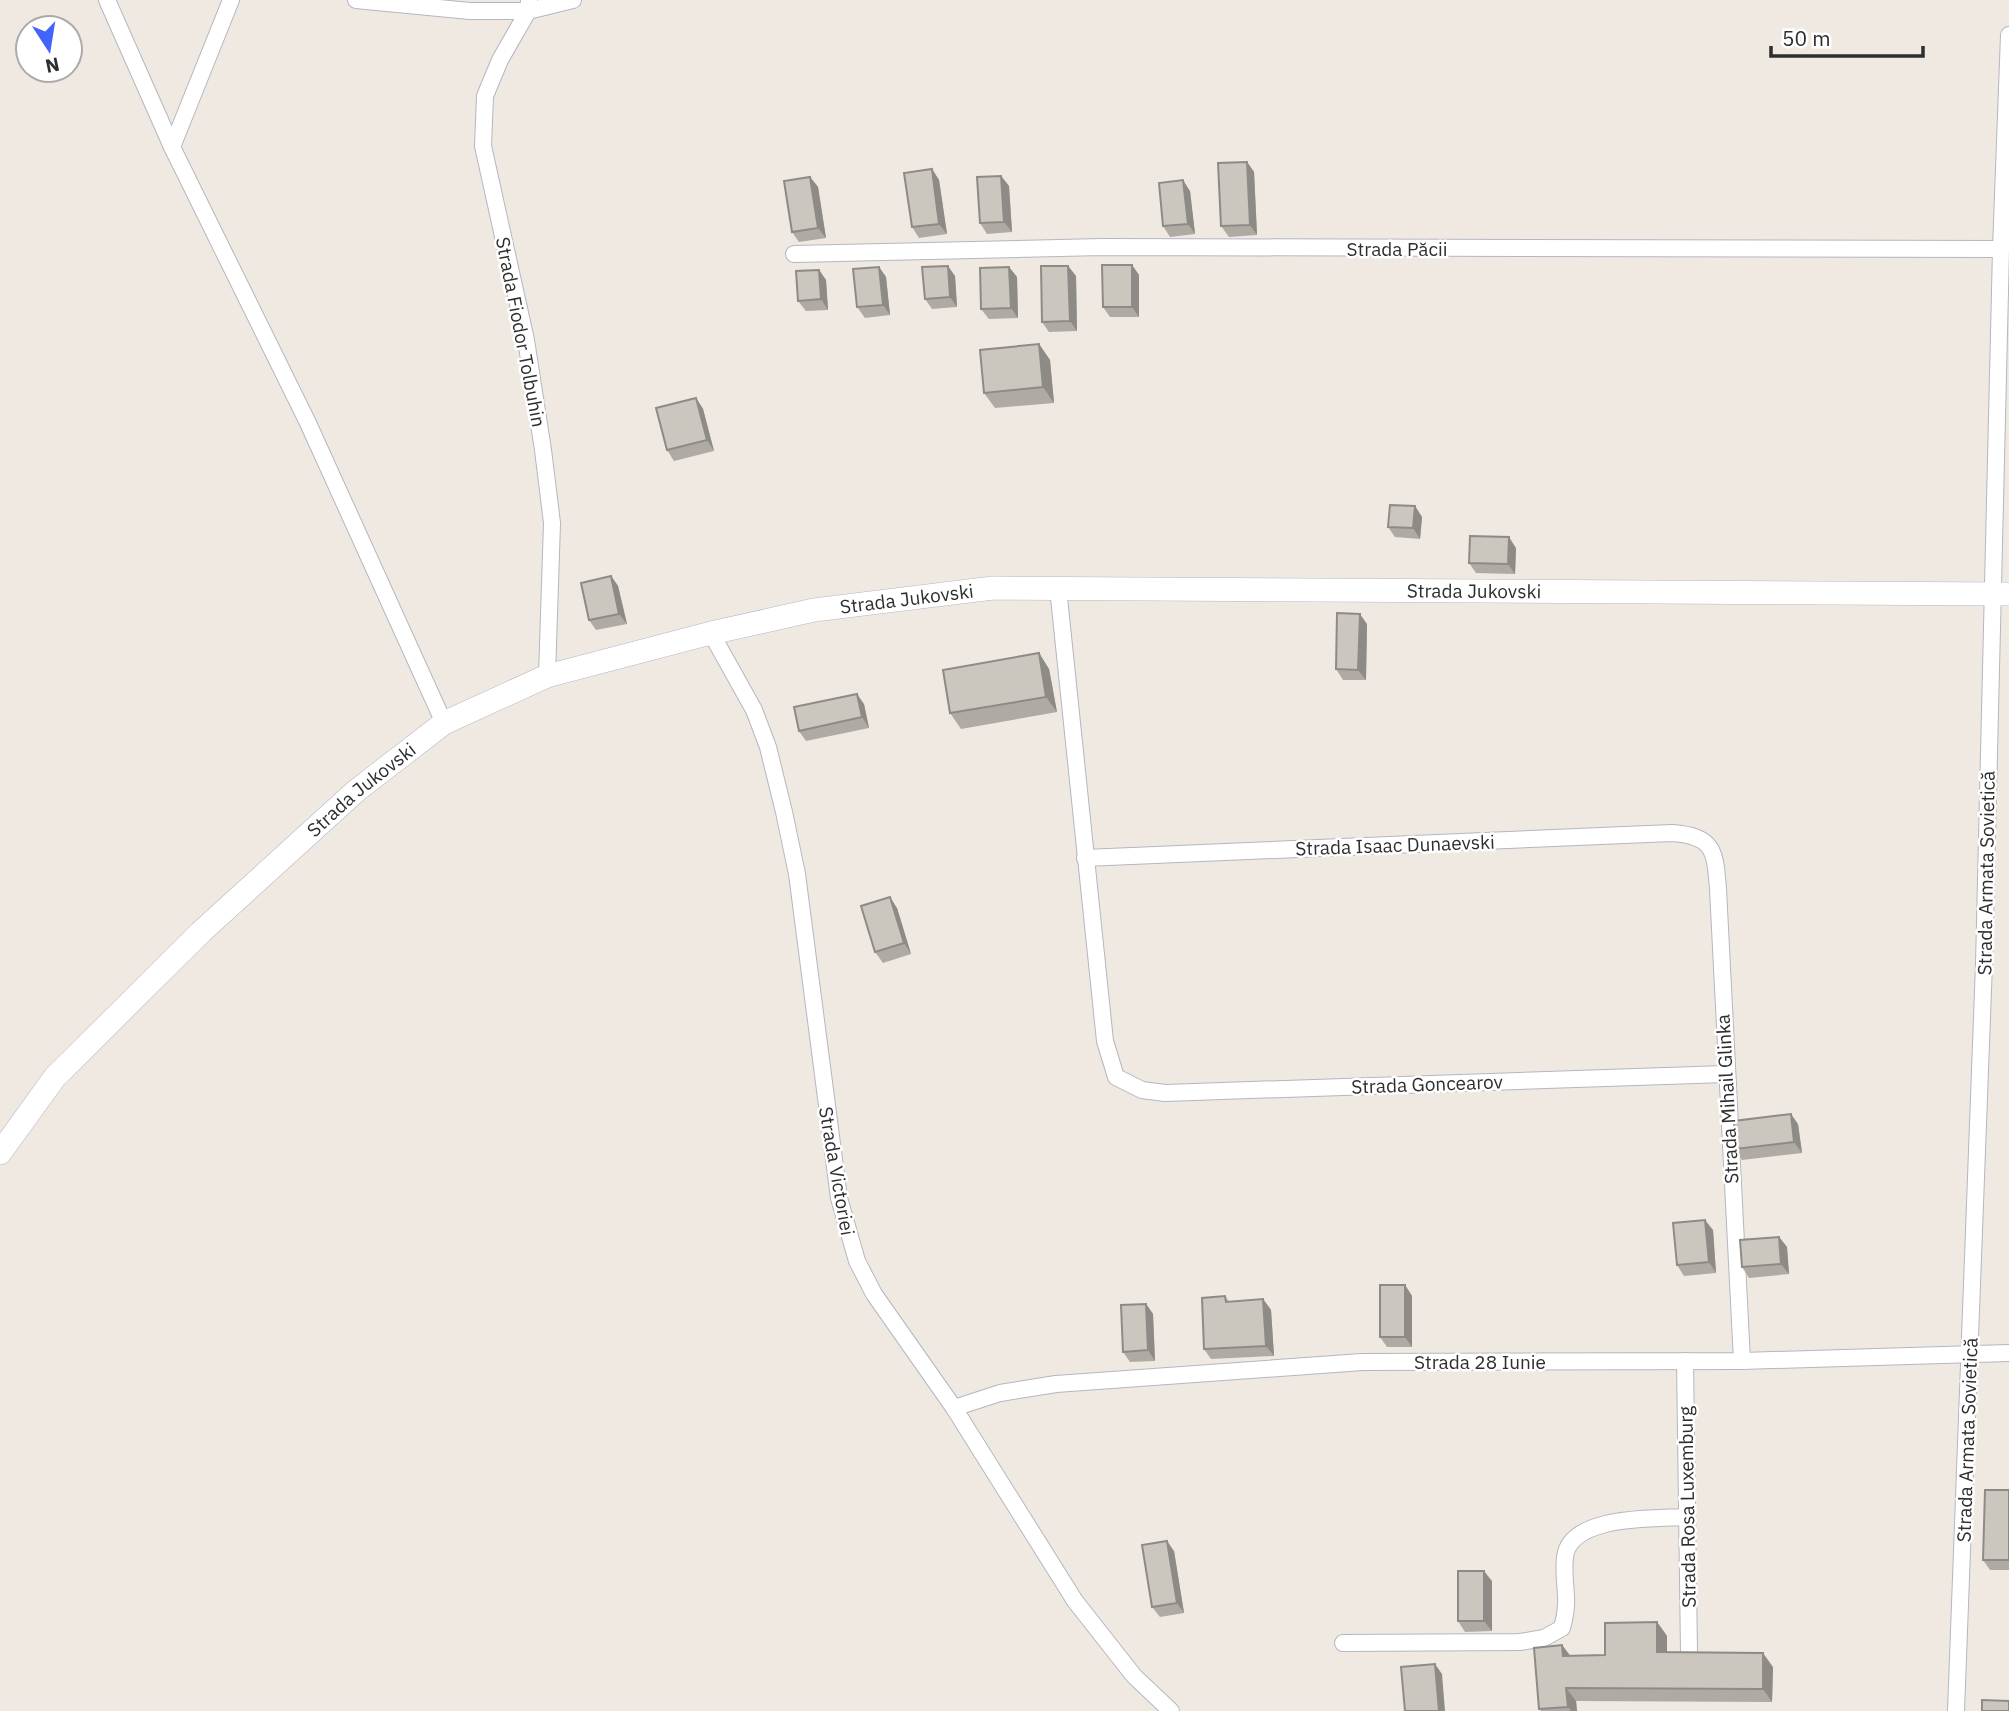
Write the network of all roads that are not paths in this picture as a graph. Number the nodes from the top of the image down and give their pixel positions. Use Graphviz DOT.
graph roads {
  1 [pos="107,0"];
  2 [pos="231,0"];
  3 [pos="356,0"];
  4 [pos="573,0"];
  5 [pos="529,6"];
  6 [pos="2009,35"];
  7 [pos="172,147"];
  8 [pos="2001,249"];
  9 [pos="794,254"];
  10 [pos="1058,588"];
  11 [pos="2001,593"];
  12 [pos="711,633"];
  13 [pos="547,676"];
  14 [pos="444,723"];
  15 [pos="1705,841"];
  16 [pos="1085,858"];
  17 [pos="1725,1074"];
  18 [pos="0,1153"];
  19 [pos="2009,1353"];
  20 [pos="1970,1354"];
  21 [pos="1685,1361"];
  22 [pos="1742,1361"];
  23 [pos="954,1408"];
  24 [pos="1686,1517"];
  25 [pos="1343,1643"];
  26 [pos="1689,1653"];
  27 [pos="1171,1711"];
  28 [pos="1956,1711"];
  1 -- 7 [label="street"];
  2 -- 7 [label="street"];
  3 -- 5 [label="street"];
  4 -- 5 [label="street"];
  5 -- 13 [label="street, Strada Fiodor Tolbuhin"];
  6 -- 8 [label="street, Strada Armata Sovietică"];
  7 -- 14 [label="street"];
  8 -- 9 [label="street, Strada Păcii"];
  8 -- 11 [label="street, Strada Armata Sovietică"];
  10 -- 11 [label="main road, Strada Jukovski"];
  10 -- 12 [label="main road, Strada Jukovski"];
  10 -- 16 [label="street"];
  11 -- 20 [label="street, Strada Armata Sovietică"];
  12 -- 13 [label="main road, Strada Jukovski"];
  12 -- 23 [label="street, Strada Victoriei"];
  13 -- 14 [label="main road, Strada Jukovski"];
  14 -- 18 [label="main road, Strada Jukovski"];
  15 -- 16 [label="street, Strada Isaac Dunaevski"];
  15 -- 17 [label="street, Strada Mihail Glinka"];
  16 -- 17 [label="street, Strada Goncearov"];
  17 -- 22 [label="street, Strada Mihail Glinka"];
  19 -- 20 [label="street, Strada 28 Iunie"];
  20 -- 22 [label="street, Strada 28 Iunie"];
  20 -- 28 [label="street, Strada Armata Sovietică"];
  21 -- 22 [label="street, Strada 28 Iunie"];
  21 -- 23 [label="street, Strada 28 Iunie"];
  21 -- 24 [label="street, Strada Rosa Luxemburg"];
  23 -- 27 [label="street, Strada Victoriei"];
  24 -- 25 [label="street"];
  24 -- 26 [label="street, Strada Rosa Luxemburg"];
}
